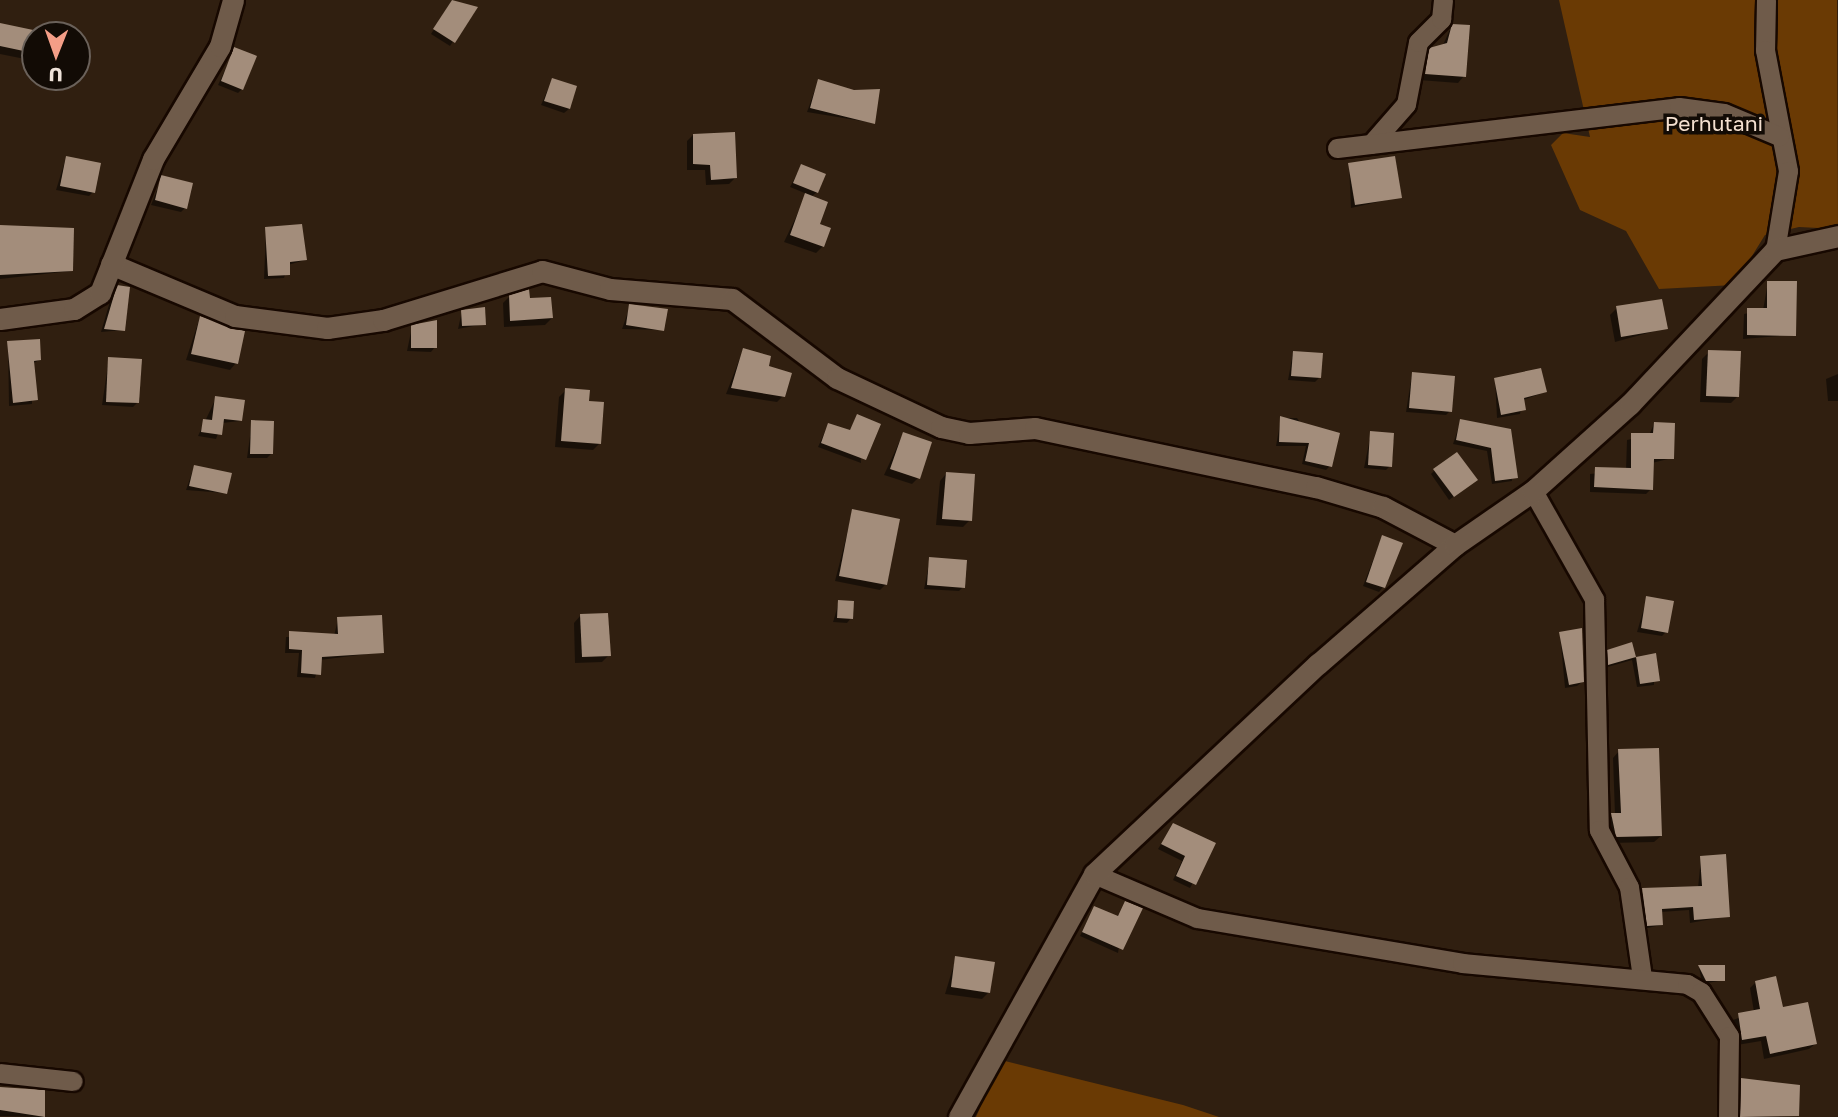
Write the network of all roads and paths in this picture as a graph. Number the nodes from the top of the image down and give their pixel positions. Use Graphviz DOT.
graph roads {
  1 [pos="233,0"];
  2 [pos="1443,0"];
  3 [pos="1766,0"];
  4 [pos="1779,136"];
  5 [pos="1371,144"];
  6 [pos="1337,148"];
  7 [pos="1782,219"];
  8 [pos="1838,236"];
  9 [pos="1799,240"];
  10 [pos="1775,250"];
  11 [pos="111,264"];
  12 [pos="0,319"];
  13 [pos="1533,491"];
  14 [pos="1455,544"];
  15 [pos="1094,873"];
  16 [pos="1642,977"];
  17 [pos="0,1073"];
  18 [pos="73,1081"];
  19 [pos="959,1117"];
  20 [pos="1728,1117"];
  1 -- 11 [label="street"];
  2 -- 5 [label="street"];
  3 -- 4 [label="street"];
  4 -- 5 [label="street"];
  4 -- 7 [label="street"];
  5 -- 6 [label="street"];
  7 -- 9 [label="street"];
  7 -- 10 [label="street"];
  8 -- 9 [label="street"];
  9 -- 10 [label="street"];
  10 -- 13 [label="street"];
  11 -- 12 [label="street"];
  11 -- 14 [label="street"];
  13 -- 14 [label="street"];
  13 -- 16 [label="street"];
  14 -- 15 [label="street"];
  15 -- 16 [label="street"];
  15 -- 19 [label="street"];
  16 -- 20 [label="street"];
  17 -- 18 [label="street"];
}
